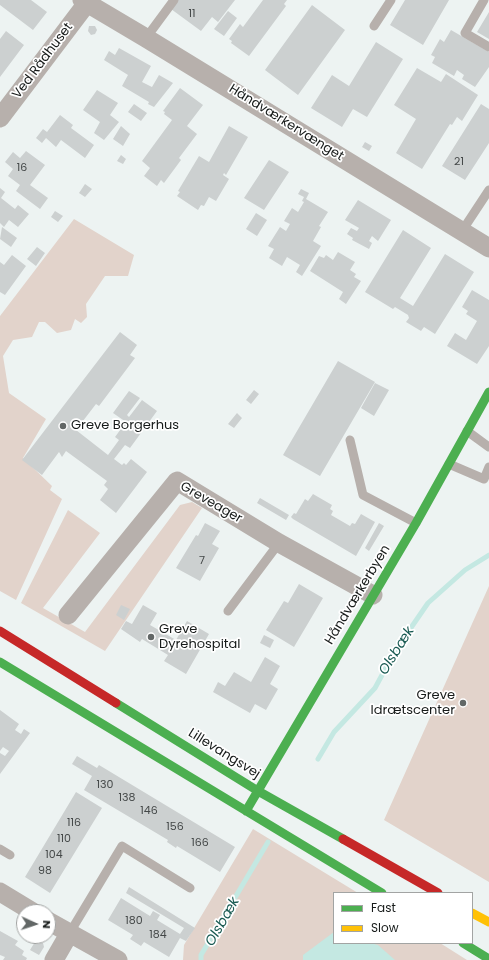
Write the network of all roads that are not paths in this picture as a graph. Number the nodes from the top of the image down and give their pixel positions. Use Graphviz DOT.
graph roads {
  1 [pos="174,0"];
  2 [pos="390,0"];
  3 [pos="484,0"];
  4 [pos="84,2"];
  5 [pos="374,26"];
  6 [pos="146,38"];
  7 [pos="489,47"];
  8 [pos="0,118"];
  9 [pos="489,190"];
  10 [pos="462,232"];
  11 [pos="489,248"];
  12 [pos="489,392"];
  13 [pos="467,431"];
  14 [pos="350,440"];
  15 [pos="489,447"];
  16 [pos="449,464"];
  17 [pos="489,467"];
  18 [pos="416,523"];
  19 [pos="279,543"];
  20 [pos="373,595"];
  21 [pos="228,611"];
  22 [pos="68,615"];
  23 [pos="0,631"];
  24 [pos="0,662"];
  25 [pos="258,791"];
  26 [pos="246,810"];
  27 [pos="0,849"];
  28 [pos="10,855"];
  29 [pos="190,888"];
  30 [pos="0,892"];
  31 [pos="380,892"];
  32 [pos="436,892"];
  33 [pos="20,904"];
  34 [pos="473,914"];
  35 [pos="489,922"];
  36 [pos="56,926"];
  37 [pos="69,934"];
  38 [pos="465,944"];
  39 [pos="489,959"];
  40 [pos="54,960"];
  41 [pos="118,960"];
  1 -- 6 [label="lane"];
  2 -- 5 [label="lane"];
  3 -- 7 [label="lane"];
  4 -- 6 [label="street, Håndværkervænget"];
  4 -- 8 [label="street, Ved Rådhuset"];
  6 -- 10 [label="street, Håndværkervænget"];
  9 -- 10 [label="lane"];
  10 -- 11 [label="street, Håndværkervænget"];
  12 -- 13 [label="street, Håndværkerbyen"];
  13 -- 15 [label="lane"];
  13 -- 16 [label="street, Håndværkerbyen"];
  14 -- 18 [label="lane"];
  16 -- 17 [label="lane"];
  16 -- 18 [label="street, Håndværkerbyen"];
  18 -- 20 [label="street, Håndværkerbyen"];
  19 -- 20 [label="street, Greveager"];
  19 -- 21 [label="lane"];
  19 -- 22 [label="street, Greveager"];
  20 -- 25 [label="street, Håndværkerbyen"];
  23 -- 25 [label="street, Lillevangsvej"];
  24 -- 26 [label="street"];
  25 -- 26 [label="street, Håndværkerbyen"];
  25 -- 32 [label="street, Lillevangsvej"];
  26 -- 31 [label="street"];
  27 -- 28 [label="lane"];
  29 -- 37 [label="lane"];
  30 -- 33 [label="street"];
  34 -- 35 [label="street"];
  36 -- 37 [label="street"];
  37 -- 40 [label="street"];
  37 -- 41 [label="street"];
  38 -- 39 [label="street"];
}
